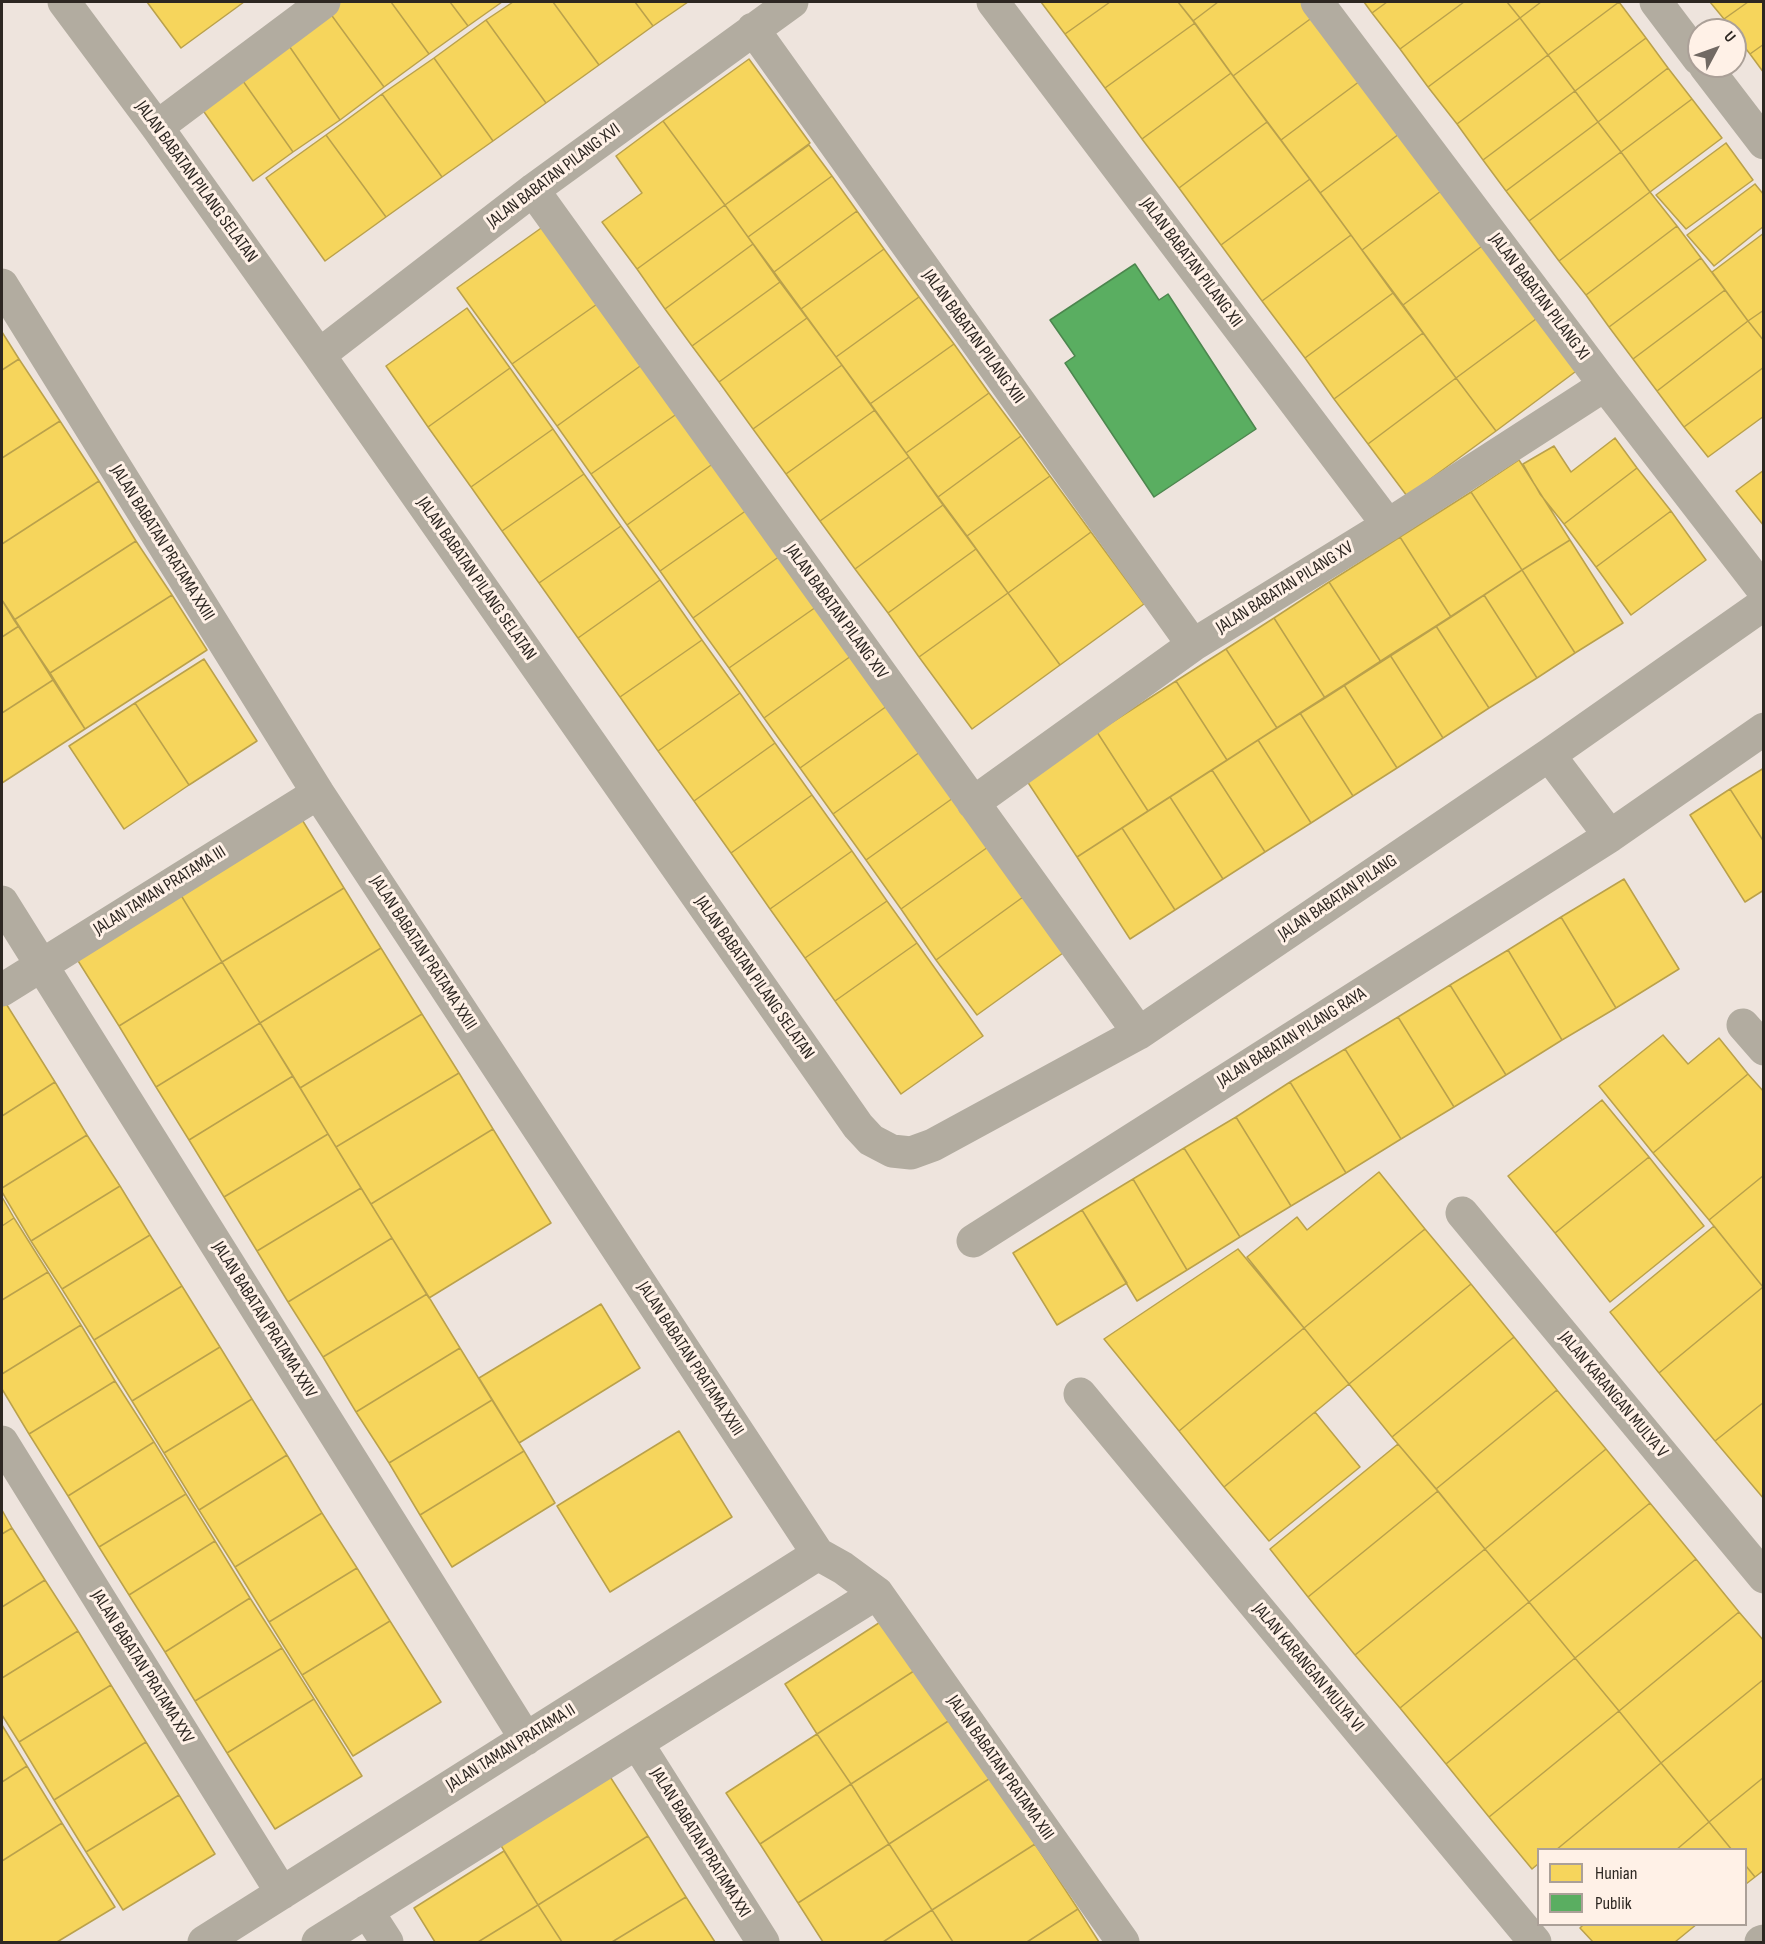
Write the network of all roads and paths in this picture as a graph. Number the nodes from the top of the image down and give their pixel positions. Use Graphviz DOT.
graph roads {
  1 [pos="64,2"];
  2 [pos="324,2"];
  3 [pos="792,2"];
  4 [pos="993,2"];
  5 [pos="1317,2"];
  6 [pos="1656,2"];
  7 [pos="753,29"];
  8 [pos="1687,42"];
  9 [pos="1714,78"];
  10 [pos="158,127"];
  11 [pos="1764,143"];
  12 [pos="533,190"];
  13 [pos="2,285"];
  14 [pos="319,355"];
  15 [pos="1605,385"];
  16 [pos="1388,525"];
  17 [pos="1764,591"];
  18 [pos="1764,604"];
  19 [pos="1193,645"];
  20 [pos="1764,729"];
  21 [pos="1559,769"];
  22 [pos="318,793"];
  23 [pos="973,802"];
  24 [pos="1604,827"];
  25 [pos="2,902"];
  26 [pos="41,965"];
  27 [pos="2,990"];
  28 [pos="1139,1034"];
  29 [pos="892,1151"];
  30 [pos="1462,1213"];
  31 [pos="973,1241"];
  32 [pos="1080,1394"];
  33 [pos="2,1442"];
  34 [pos="818,1554"];
  35 [pos="1764,1577"];
  36 [pos="877,1593"];
  37 [pos="526,1739"];
  38 [pos="637,1743"];
  39 [pos="282,1893"];
  40 [pos="368,1911"];
  41 [pos="204,1942"];
  42 [pos="318,1942"];
  43 [pos="387,1942"];
  44 [pos="763,1942"];
  45 [pos="1123,1942"];
  46 [pos="1535,1942"];
  1 -- 10 [label="street, JALAN BABATAN PILANG SELATAN"];
  2 -- 10 [label="street"];
  3 -- 7 [label="street, JALAN BABATAN PILANG XVI"];
  4 -- 16 [label="street, JALAN BABATAN PILANG XII"];
  5 -- 15 [label="street, JALAN BABATAN PILANG XI"];
  6 -- 8 [label="street"];
  7 -- 12 [label="street, JALAN BABATAN PILANG XVI"];
  7 -- 19 [label="street, JALAN BABATAN PILANG XIII"];
  9 -- 11 [label="street"];
  10 -- 14 [label="street, JALAN BABATAN PILANG SELATAN"];
  12 -- 14 [label="street, JALAN BABATAN PILANG XVI"];
  12 -- 23 [label="street, JALAN BABATAN PILANG XIV"];
  13 -- 22 [label="street, JALAN BABATAN PRATAMA XXIII"];
  14 -- 29 [label="street, JALAN BABATAN PILANG SELATAN"];
  15 -- 16 [label="street, JALAN BABATAN PILANG XV"];
  15 -- 17 [label="street, JALAN BABATAN PILANG XI"];
  16 -- 19 [label="street, JALAN BABATAN PILANG XV"];
  18 -- 21 [label="street, JALAN BABATAN PILANG"];
  19 -- 23 [label="street, JALAN BABATAN PILANG XV"];
  20 -- 24 [label="street, JALAN BABATAN PILANG RAYA"];
  21 -- 24 [label="street"];
  21 -- 28 [label="street, JALAN BABATAN PILANG"];
  22 -- 26 [label="street, JALAN TAMAN PRATAMA III"];
  22 -- 34 [label="street, JALAN BABATAN PRATAMA XXIII"];
  23 -- 28 [label="street, JALAN BABATAN PILANG XIV"];
  24 -- 31 [label="street, JALAN BABATAN PILANG RAYA"];
  25 -- 26 [label="street, JALAN BABATAN PRATAMA XXIV"];
  26 -- 27 [label="street, JALAN TAMAN PRATAMA III"];
  26 -- 37 [label="street, JALAN BABATAN PRATAMA XXIV"];
  28 -- 29 [label="street, JALAN BABATAN PILANG"];
  30 -- 35 [label="street, JALAN KARANGAN MULYA V"];
  32 -- 46 [label="street, JALAN KARANGAN MULYA VI"];
  33 -- 39 [label="street, JALAN BABATAN PRATAMA XXV"];
  34 -- 36 [label="street, JALAN BABATAN PRATAMA XXIII"];
  34 -- 37 [label="street, JALAN TAMAN PRATAMA II"];
  36 -- 38 [label="street"];
  36 -- 45 [label="street, JALAN BABATAN PRATAMA XIII"];
  37 -- 39 [label="street, JALAN TAMAN PRATAMA II"];
  38 -- 40 [label="street"];
  38 -- 44 [label="street, JALAN BABATAN PRATAMA XXI"];
  39 -- 41 [label="street, JALAN TAMAN PRATAMA II"];
  40 -- 42 [label="street"];
  40 -- 43 [label="street"];
}
